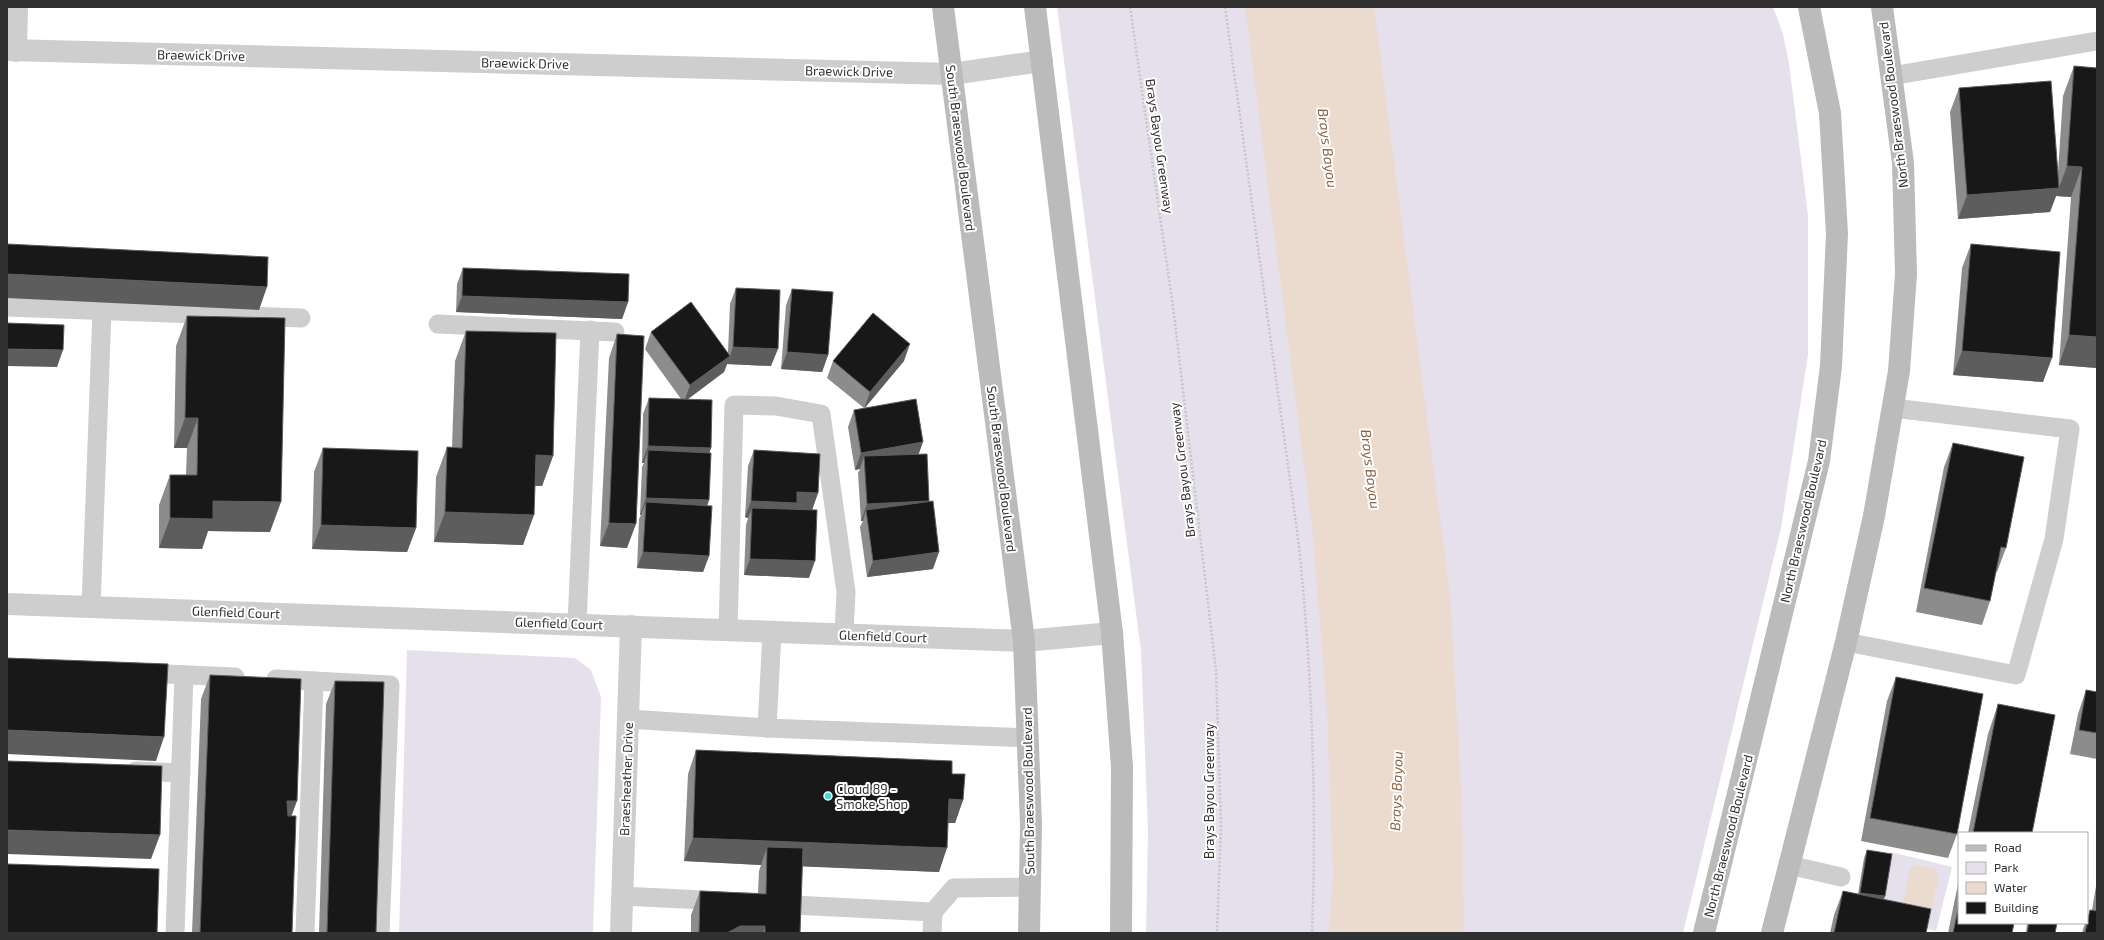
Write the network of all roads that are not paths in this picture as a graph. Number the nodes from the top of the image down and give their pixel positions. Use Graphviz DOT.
graph roads {
  1 [pos="17,7"];
  2 [pos="944,7"];
  3 [pos="1035,7"];
  4 [pos="1809,7"];
  5 [pos="1882,7"];
  6 [pos="2097,41"];
  7 [pos="11,51"];
  8 [pos="1042,61"];
  9 [pos="952,74"];
  10 [pos="1891,76"];
  11 [pos="7,307"];
  12 [pos="102,310"];
  13 [pos="301,318"];
  14 [pos="438,324"];
  15 [pos="590,330"];
  16 [pos="615,332"];
  17 [pos="1892,408"];
  18 [pos="7,604"];
  19 [pos="91,607"];
  20 [pos="577,624"];
  21 [pos="631,626"];
  22 [pos="728,630"];
  23 [pos="772,632"];
  24 [pos="1112,633"];
  25 [pos="844,634"];
  26 [pos="1024,641"];
  27 [pos="1846,642"];
  28 [pos="122,672"];
  29 [pos="184,675"];
  30 [pos="314,681"];
  31 [pos="628,719"];
  32 [pos="767,728"];
  33 [pos="1028,738"];
  34 [pos="118,770"];
  35 [pos="181,773"];
  36 [pos="1789,865"];
  37 [pos="1841,877"];
  38 [pos="1030,887"];
  39 [pos="622,896"];
  40 [pos="742,902"];
  41 [pos="793,905"];
  42 [pos="933,912"];
  43 [pos="175,933"];
  44 [pos="305,933"];
  45 [pos="380,933"];
  46 [pos="621,933"];
  47 [pos="932,933"];
  48 [pos="1029,933"];
  49 [pos="1121,933"];
  50 [pos="1704,933"];
  51 [pos="1772,933"];
  1 -- 7 [label="street"];
  2 -- 9 [label="main road, South Braeswood Boulevard"];
  3 -- 8 [label="main road"];
  4 -- 50 [label="main road, North Braeswood Boulevard"];
  5 -- 10 [label="main road, North Braeswood Boulevard"];
  6 -- 10 [label="lane"];
  7 -- 9 [label="street, Braewick Drive"];
  8 -- 9 [label="street, Braewick Drive"];
  8 -- 24 [label="main road"];
  9 -- 26 [label="main road, South Braeswood Boulevard"];
  10 -- 17 [label="main road, North Braeswood Boulevard"];
  11 -- 12 [label="lane"];
  12 -- 13 [label="lane"];
  12 -- 19 [label="lane"];
  14 -- 15 [label="lane"];
  15 -- 16 [label="lane"];
  15 -- 20 [label="lane"];
  17 -- 27 [label="main road, North Braeswood Boulevard"];
  17 -- 27 [label="lane"];
  18 -- 19 [label="street, Glenfield Court"];
  19 -- 20 [label="street, Glenfield Court"];
  20 -- 21 [label="street, Glenfield Court"];
  21 -- 22 [label="street, Glenfield Court"];
  21 -- 31 [label="street, Braesheather Drive"];
  22 -- 23 [label="street, Glenfield Court"];
  22 -- 25 [label="lane"];
  23 -- 25 [label="street, Glenfield Court"];
  23 -- 32 [label="lane"];
  24 -- 26 [label="street, Glenfield Court"];
  24 -- 49 [label="main road"];
  25 -- 26 [label="street, Glenfield Court"];
  26 -- 33 [label="main road, South Braeswood Boulevard"];
  27 -- 36 [label="main road, North Braeswood Boulevard"];
  28 -- 29 [label="lane"];
  29 -- 30 [label="lane"];
  29 -- 35 [label="lane"];
  30 -- 44 [label="lane"];
  30 -- 45 [label="lane"];
  31 -- 32 [label="lane"];
  31 -- 39 [label="street, Braesheather Drive"];
  32 -- 33 [label="lane"];
  33 -- 38 [label="main road, South Braeswood Boulevard"];
  34 -- 35 [label="lane"];
  35 -- 43 [label="lane"];
  36 -- 37 [label="lane"];
  36 -- 51 [label="main road, North Braeswood Boulevard"];
  38 -- 42 [label="lane"];
  38 -- 48 [label="main road, South Braeswood Boulevard"];
  39 -- 40 [label="lane"];
  39 -- 46 [label="street, Braesheather Drive"];
  41 -- 42 [label="lane"];
  42 -- 47 [label="lane"];
}
